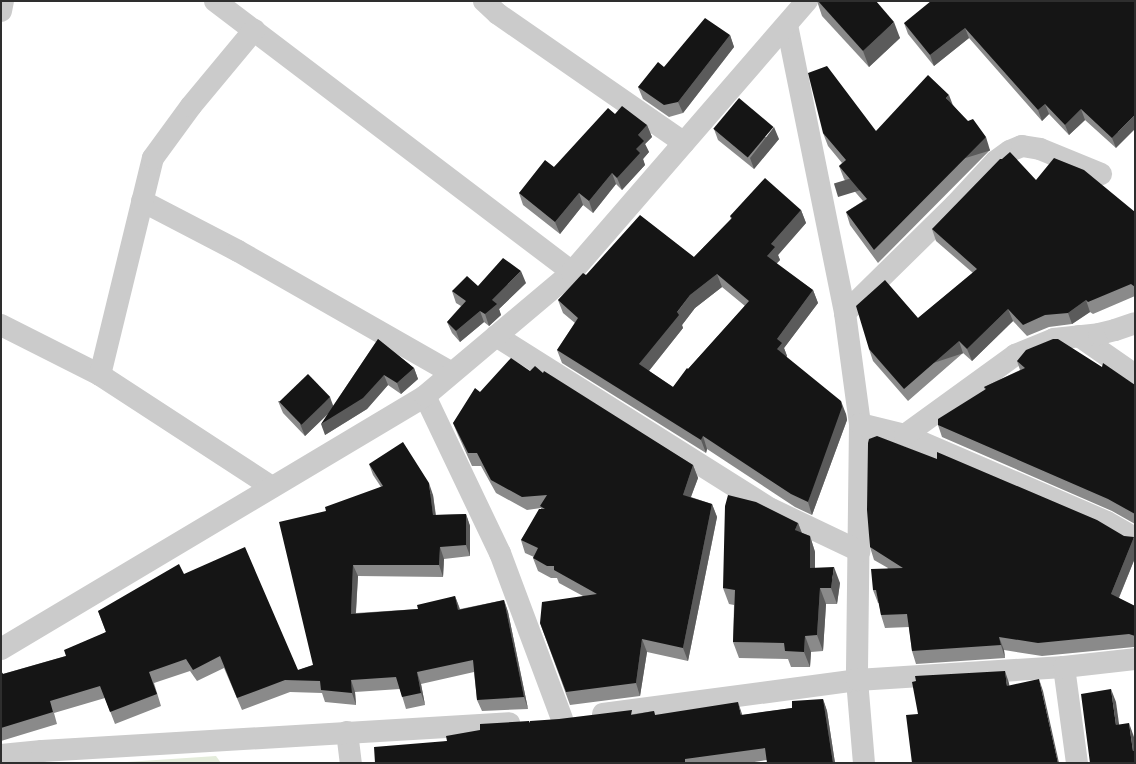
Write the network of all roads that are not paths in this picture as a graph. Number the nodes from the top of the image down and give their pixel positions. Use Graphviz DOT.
graph roads {
  1 [pos="3,1"];
  2 [pos="215,1"];
  3 [pos="484,1"];
  4 [pos="807,1"];
  5 [pos="1,11"];
  6 [pos="787,25"];
  7 [pos="254,30"];
  8 [pos="684,143"];
  9 [pos="1101,174"];
  10 [pos="142,201"];
  11 [pos="572,272"];
  12 [pos="845,313"];
  13 [pos="1135,323"];
  14 [pos="1,325"];
  15 [pos="496,336"];
  16 [pos="1079,336"];
  17 [pos="452,373"];
  18 [pos="100,375"];
  19 [pos="1135,375"];
  20 [pos="425,396"];
  21 [pos="860,424"];
  22 [pos="905,435"];
  23 [pos="272,487"];
  24 [pos="1135,538"];
  25 [pos="859,551"];
  26 [pos="1,649"];
  27 [pos="1135,659"];
  28 [pos="1064,667"];
  29 [pos="857,680"];
  30 [pos="562,719"];
  31 [pos="347,732"];
  32 [pos="1,755"];
  33 [pos="351,763"];
  34 [pos="864,763"];
  35 [pos="1077,763"];
  1 -- 5 [label="street"];
  2 -- 7 [label="street"];
  3 -- 8 [label="street"];
  4 -- 6 [label="street"];
  6 -- 8 [label="street"];
  6 -- 12 [label="street"];
  7 -- 10 [label="street"];
  7 -- 11 [label="street"];
  8 -- 11 [label="street"];
  9 -- 12 [label="street"];
  10 -- 17 [label="street"];
  10 -- 18 [label="street"];
  11 -- 15 [label="street"];
  12 -- 21 [label="street"];
  13 -- 16 [label="street"];
  14 -- 18 [label="street"];
  15 -- 17 [label="street"];
  15 -- 25 [label="street"];
  16 -- 19 [label="street"];
  16 -- 22 [label="street"];
  17 -- 20 [label="street"];
  18 -- 23 [label="street"];
  20 -- 23 [label="street"];
  20 -- 30 [label="street"];
  21 -- 22 [label="street"];
  21 -- 25 [label="street"];
  22 -- 24 [label="street"];
  23 -- 26 [label="street"];
  25 -- 29 [label="street"];
  27 -- 28 [label="street"];
  28 -- 29 [label="street"];
  28 -- 35 [label="street"];
  29 -- 30 [label="street"];
  29 -- 34 [label="street"];
  30 -- 31 [label="street"];
  31 -- 32 [label="street"];
  31 -- 33 [label="street"];
}
